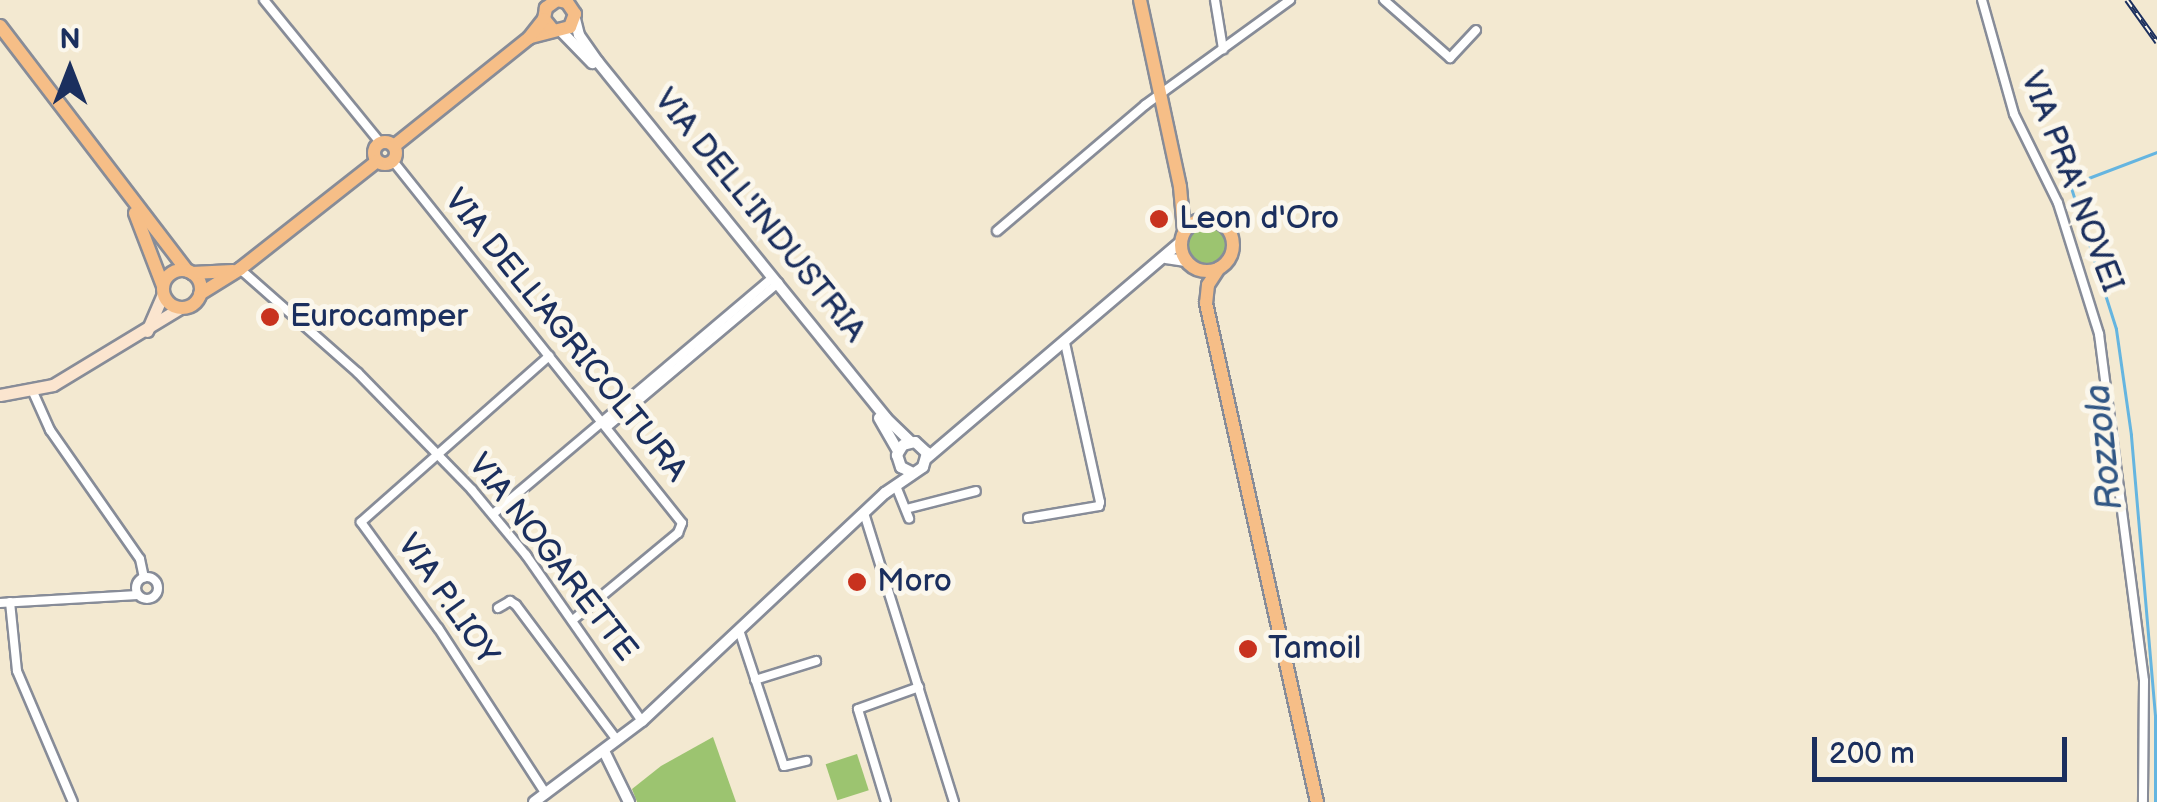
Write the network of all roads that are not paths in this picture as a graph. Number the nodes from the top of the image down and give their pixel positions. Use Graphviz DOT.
graph roads {
  1 [pos="264,0"];
  2 [pos="1140,0"];
  3 [pos="1215,0"];
  4 [pos="1290,0"];
  5 [pos="1384,0"];
  6 [pos="1982,0"];
  7 [pos="569,4"];
  8 [pos="547,19"];
  9 [pos="0,26"];
  10 [pos="1476,30"];
  11 [pos="1224,49"];
  12 [pos="1161,97"];
  13 [pos="380,142"];
  14 [pos="393,153"];
  15 [pos="376,160"];
  16 [pos="1180,187"];
  17 [pos="130,201"];
  18 [pos="1217,220"];
  19 [pos="998,231"];
  20 [pos="1183,237"];
  21 [pos="1165,258"];
  22 [pos="1189,263"];
  23 [pos="1219,268"];
  24 [pos="240,269"];
  25 [pos="189,272"];
  26 [pos="773,282"];
  27 [pos="163,290"];
  28 [pos="200,294"];
  29 [pos="1206,303"];
  30 [pos="180,308"];
  31 [pos="147,332"];
  32 [pos="1065,344"];
  33 [pos="549,356"];
  34 [pos="33,392"];
  35 [pos="0,396"];
  36 [pos="605,424"];
  37 [pos="954,438"];
  38 [pos="916,443"];
  39 [pos="437,453"];
  40 [pos="898,457"];
  41 [pos="927,458"];
  42 [pos="911,472"];
  43 [pos="890,490"];
  44 [pos="976,491"];
  45 [pos="864,513"];
  46 [pos="493,514"];
  47 [pos="1028,518"];
  48 [pos="144,578"];
  49 [pos="138,594"];
  50 [pos="5,602"];
  51 [pos="498,608"];
  52 [pos="573,620"];
  53 [pos="739,630"];
  54 [pos="816,660"];
  55 [pos="755,680"];
  56 [pos="919,687"];
  57 [pos="642,721"];
  58 [pos="617,741"];
  59 [pos="604,750"];
  60 [pos="806,762"];
  61 [pos="546,794"];
  62 [pos="73,802"];
  63 [pos="534,802"];
  64 [pos="629,802"];
  65 [pos="886,802"];
  66 [pos="954,802"];
  67 [pos="1318,802"];
  68 [pos="2143,802"];
  1 -- 13 [label="street"];
  2 -- 12 [label="main road"];
  3 -- 11 [label="street"];
  4 -- 11 [label="street"];
  5 -- 10 [label="street"];
  6 -- 68 [label="street, VIA PRA' NOVEI"];
  7 -- 8 [label="main road"];
  7 -- 8 [label="main road"];
  7 -- 26 [label="street, VIA DELL'INDUSTRIA"];
  8 -- 14 [label="main road"];
  8 -- 26 [label="street, VIA DELL'INDUSTRIA"];
  9 -- 17 [label="main road"];
  11 -- 12 [label="street"];
  12 -- 16 [label="main road"];
  12 -- 19 [label="street"];
  13 -- 14 [label="main road"];
  13 -- 15 [label="main road"];
  14 -- 15 [label="main road"];
  14 -- 33 [label="street, VIA DELL'AGRICOLTURA"];
  15 -- 24 [label="main road"];
  16 -- 18 [label="main road"];
  16 -- 20 [label="main road"];
  17 -- 25 [label="main road"];
  17 -- 27 [label="main road"];
  18 -- 20 [label="main road"];
  18 -- 23 [label="main road"];
  20 -- 21 [label="street"];
  20 -- 22 [label="main road"];
  21 -- 22 [label="street"];
  21 -- 32 [label="street"];
  22 -- 23 [label="main road"];
  22 -- 29 [label="main road"];
  23 -- 29 [label="main road"];
  24 -- 25 [label="main road"];
  24 -- 28 [label="main road"];
  24 -- 39 [label="street, VIA NOGARETTE"];
  25 -- 27 [label="main road"];
  25 -- 28 [label="main road"];
  26 -- 36 [label="street"];
  26 -- 38 [label="street, VIA DELL'INDUSTRIA"];
  26 -- 40 [label="street, VIA DELL'INDUSTRIA"];
  27 -- 30 [label="main road"];
  27 -- 31 [label="main road"];
  28 -- 30 [label="main road"];
  29 -- 67 [label="main road"];
  30 -- 31 [label="main road"];
  31 -- 34 [label="main road"];
  32 -- 37 [label="street"];
  32 -- 47 [label="street"];
  33 -- 36 [label="street, VIA DELL'AGRICOLTURA"];
  33 -- 39 [label="street"];
  34 -- 35 [label="main road"];
  34 -- 48 [label="street"];
  36 -- 46 [label="street"];
  36 -- 52 [label="street, VIA DELL'AGRICOLTURA"];
  37 -- 38 [label="street"];
  37 -- 41 [label="street"];
  38 -- 40 [label="street"];
  38 -- 41 [label="street, VIA DELL'INDUSTRIA"];
  39 -- 46 [label="street, VIA NOGARETTE"];
  39 -- 61 [label="street, VIA P.LIOY"];
  40 -- 42 [label="street"];
  40 -- 43 [label="street"];
  41 -- 42 [label="street"];
  42 -- 43 [label="street"];
  43 -- 44 [label="street"];
  43 -- 45 [label="street"];
  45 -- 53 [label="street"];
  45 -- 56 [label="street"];
  46 -- 52 [label="street, VIA NOGARETTE"];
  48 -- 49 [label="street"];
  48 -- 49 [label="street"];
  49 -- 50 [label="street"];
  50 -- 62 [label="street"];
  51 -- 58 [label="street"];
  52 -- 57 [label="street, VIA NOGARETTE"];
  53 -- 55 [label="street"];
  53 -- 57 [label="street"];
  54 -- 55 [label="street"];
  55 -- 60 [label="street"];
  56 -- 65 [label="street"];
  56 -- 66 [label="street"];
  57 -- 58 [label="street"];
  58 -- 59 [label="street"];
  59 -- 61 [label="street"];
  59 -- 64 [label="street"];
  61 -- 63 [label="street"];
}
